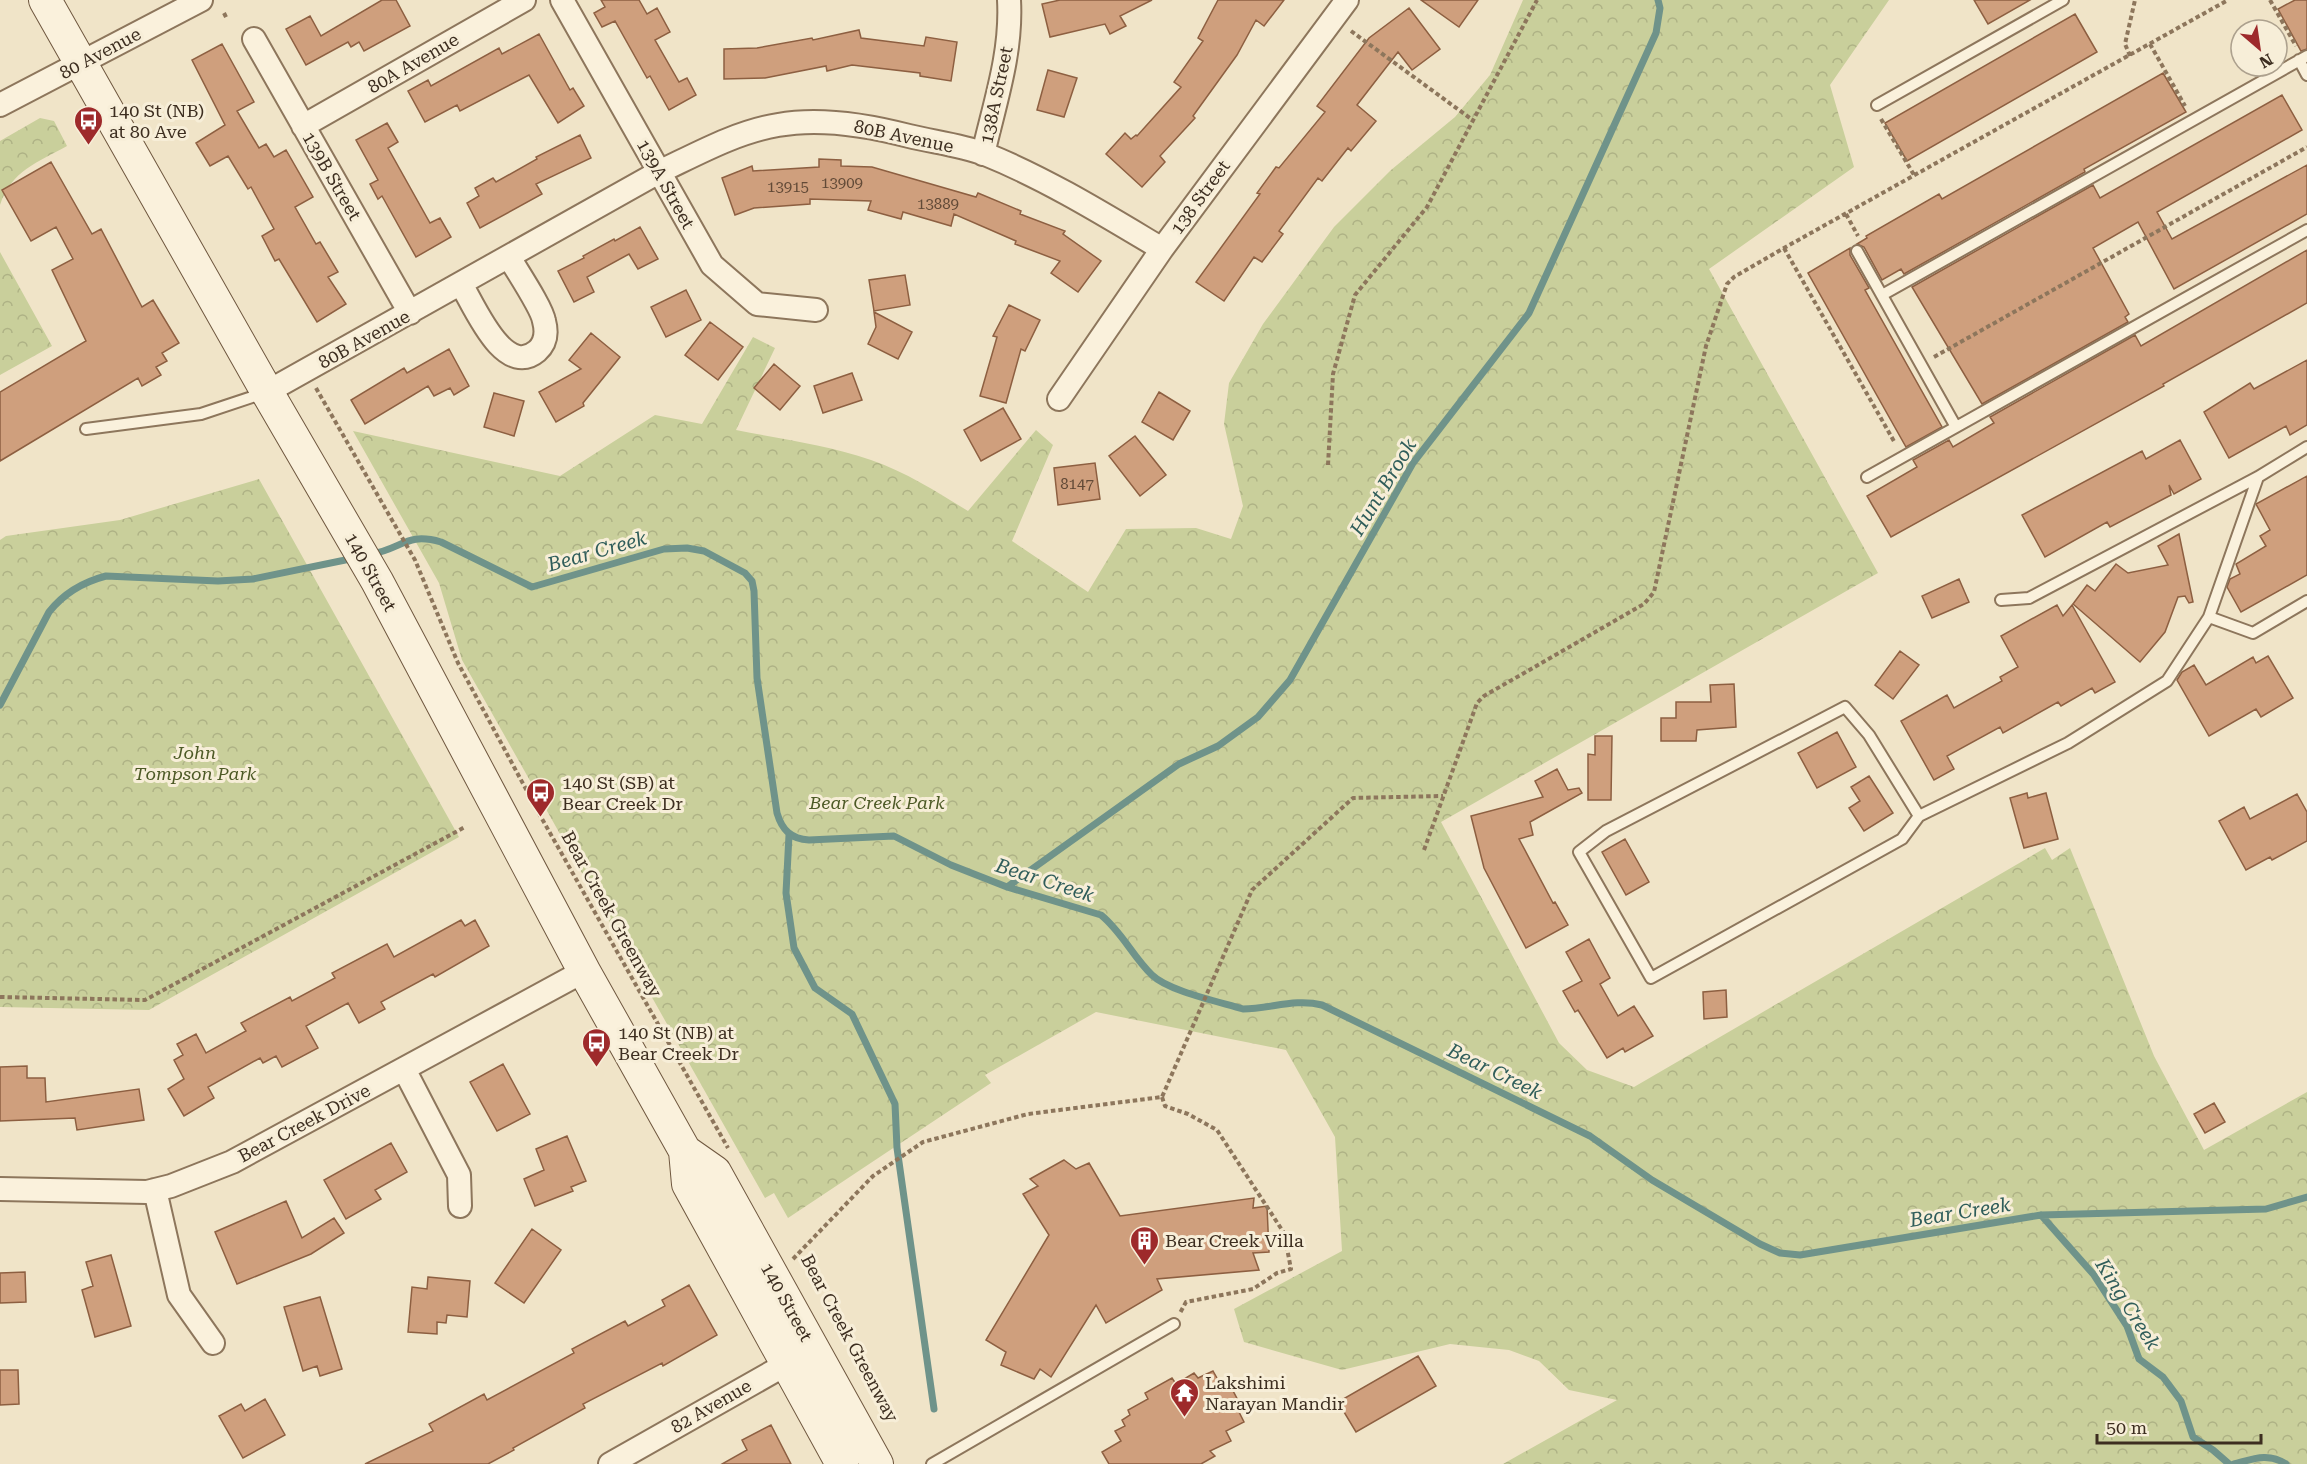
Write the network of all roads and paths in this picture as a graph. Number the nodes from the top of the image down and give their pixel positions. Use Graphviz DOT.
graph roads {
  1 [pos="45,0"];
  2 [pos="201,0"];
  3 [pos="524,0"];
  4 [pos="562,0"];
  5 [pos="1009,0"];
  6 [pos="1347,0"];
  7 [pos="1537,0"];
  8 [pos="2063,0"];
  9 [pos="2135,0"];
  10 [pos="2228,0"];
  11 [pos="2270,0"];
  12 [pos="224,13"];
  13 [pos="228,19"];
  14 [pos="1351,31"];
  15 [pos="254,39"];
  16 [pos="2150,44"];
  17 [pos="2130,56"];
  18 [pos="2302,56"];
  19 [pos="81,63"];
  20 [pos="2307,75"];
  21 [pos="0,105"];
  22 [pos="1877,105"];
  23 [pos="2189,113"];
  24 [pos="1880,117"];
  25 [pos="1474,121"];
  26 [pos="303,126"];
  27 [pos="2307,147"];
  28 [pos="983,154"];
  29 [pos="659,172"];
  30 [pos="1914,175"];
  31 [pos="1846,214"];
  32 [pos="2307,230"];
  33 [pos="1859,246"];
  34 [pos="1784,248"];
  35 [pos="1162,249"];
  36 [pos="509,257"];
  37 [pos="461,284"];
  38 [pos="1882,295"];
  39 [pos="816,310"];
  40 [pos="410,313"];
  41 [pos="1931,358"];
  42 [pos="267,392"];
  43 [pos="320,396"];
  44 [pos="1059,399"];
  45 [pos="1956,427"];
  46 [pos="86,429"];
  47 [pos="2307,447"];
  48 [pos="1897,448"];
  49 [pos="1328,465"];
  50 [pos="1867,477"];
  51 [pos="2258,477"];
  52 [pos="2001,600"];
  53 [pos="2307,601"];
  54 [pos="2209,617"];
  55 [pos="1443,796"];
  56 [pos="1919,816"];
  57 [pos="465,827"];
  58 [pos="1424,850"];
  59 [pos="584,971"];
  60 [pos="0,997"];
  61 [pos="404,1069"];
  62 [pos="1162,1097"];
  63 [pos="729,1150"];
  64 [pos="685,1151"];
  65 [pos="0,1189"];
  66 [pos="155,1190"];
  67 [pos="460,1206"];
  68 [pos="787,1249"];
  69 [pos="793,1259"];
  70 [pos="798,1269"];
  71 [pos="1174,1324"];
  72 [pos="213,1343"];
  73 [pos="813,1348"];
  74 [pos="786,1364"];
  75 [pos="610,1464"];
  76 [pos="842,1464"];
  77 [pos="877,1464"];
  78 [pos="932,1464"];
  1 -- 19 [label="main road, 140 Street"];
  2 -- 19 [label="street, 80 Avenue"];
  3 -- 26 [label="street, 80A Avenue"];
  4 -- 29 [label="street, 139A Street"];
  5 -- 28 [label="street, 138A Street"];
  6 -- 35 [label="street, 138 Street"];
  7 -- 25 [label="path"];
  8 -- 22 [label="lane"];
  9 -- 17 [label="path"];
  10 -- 16 [label="path"];
  11 -- 18 [label="path"];
  12 -- 13 [label="path"];
  14 -- 25 [label="path"];
  15 -- 26 [label="street, 139B Street"];
  16 -- 17 [label="path"];
  16 -- 23 [label="path"];
  17 -- 30 [label="path"];
  18 -- 20 [label="lane"];
  18 -- 38 [label="lane"];
  19 -- 21 [label="street, 80 Avenue"];
  19 -- 42 [label="main road, 140 Street"];
  24 -- 30 [label="path"];
  25 -- 49 [label="path"];
  26 -- 40 [label="street, 139B Street"];
  27 -- 41 [label="path"];
  28 -- 29 [label="street, 80B Avenue"];
  28 -- 35 [label="street, 80B Avenue"];
  29 -- 36 [label="street, 80B Avenue"];
  29 -- 39 [label="street, 139A Street"];
  30 -- 31 [label="path"];
  31 -- 33 [label="path"];
  31 -- 34 [label="path"];
  32 -- 45 [label="lane"];
  33 -- 38 [label="lane"];
  34 -- 48 [label="path"];
  34 -- 55 [label="path"];
  35 -- 44 [label="street, 138 Street"];
  36 -- 37 [label="street, 80B Avenue"];
  36 -- 37 [label="street"];
  37 -- 40 [label="street, 80B Avenue"];
  38 -- 45 [label="lane"];
  40 -- 42 [label="street, 80B Avenue"];
  42 -- 46 [label="lane"];
  42 -- 59 [label="main road, 140 Street"];
  43 -- 63 [label="path, Bear Creek Greenway"];
  45 -- 50 [label="lane"];
  47 -- 51 [label="lane"];
  51 -- 52 [label="lane"];
  51 -- 54 [label="lane"];
  53 -- 54 [label="lane"];
  54 -- 56 [label="lane"];
  55 -- 58 [label="path"];
  55 -- 62 [label="path"];
  56 -- 56 [label="lane"];
  57 -- 60 [label="path"];
  59 -- 61 [label="street, Bear Creek Drive"];
  59 -- 64 [label="main road, 140 Street"];
  61 -- 66 [label="street, Bear Creek Drive"];
  61 -- 67 [label="street"];
  62 -- 69 [label="path"];
  62 -- 71 [label="path"];
  64 -- 73 [label="main road, 140 Street"];
  64 -- 74 [label="main road, 140 Street"];
  65 -- 66 [label="street, Bear Creek Drive"];
  66 -- 72 [label="street"];
  68 -- 69 [label="path, Bear Creek Greenway"];
  69 -- 70 [label="path, Bear Creek Greenway"];
  71 -- 78 [label="lane"];
  73 -- 74 [label="street, 82 Avenue"];
  73 -- 77 [label="main road, 140 Street"];
  74 -- 75 [label="street, 82 Avenue"];
  74 -- 76 [label="main road, 140 Street"];
}
